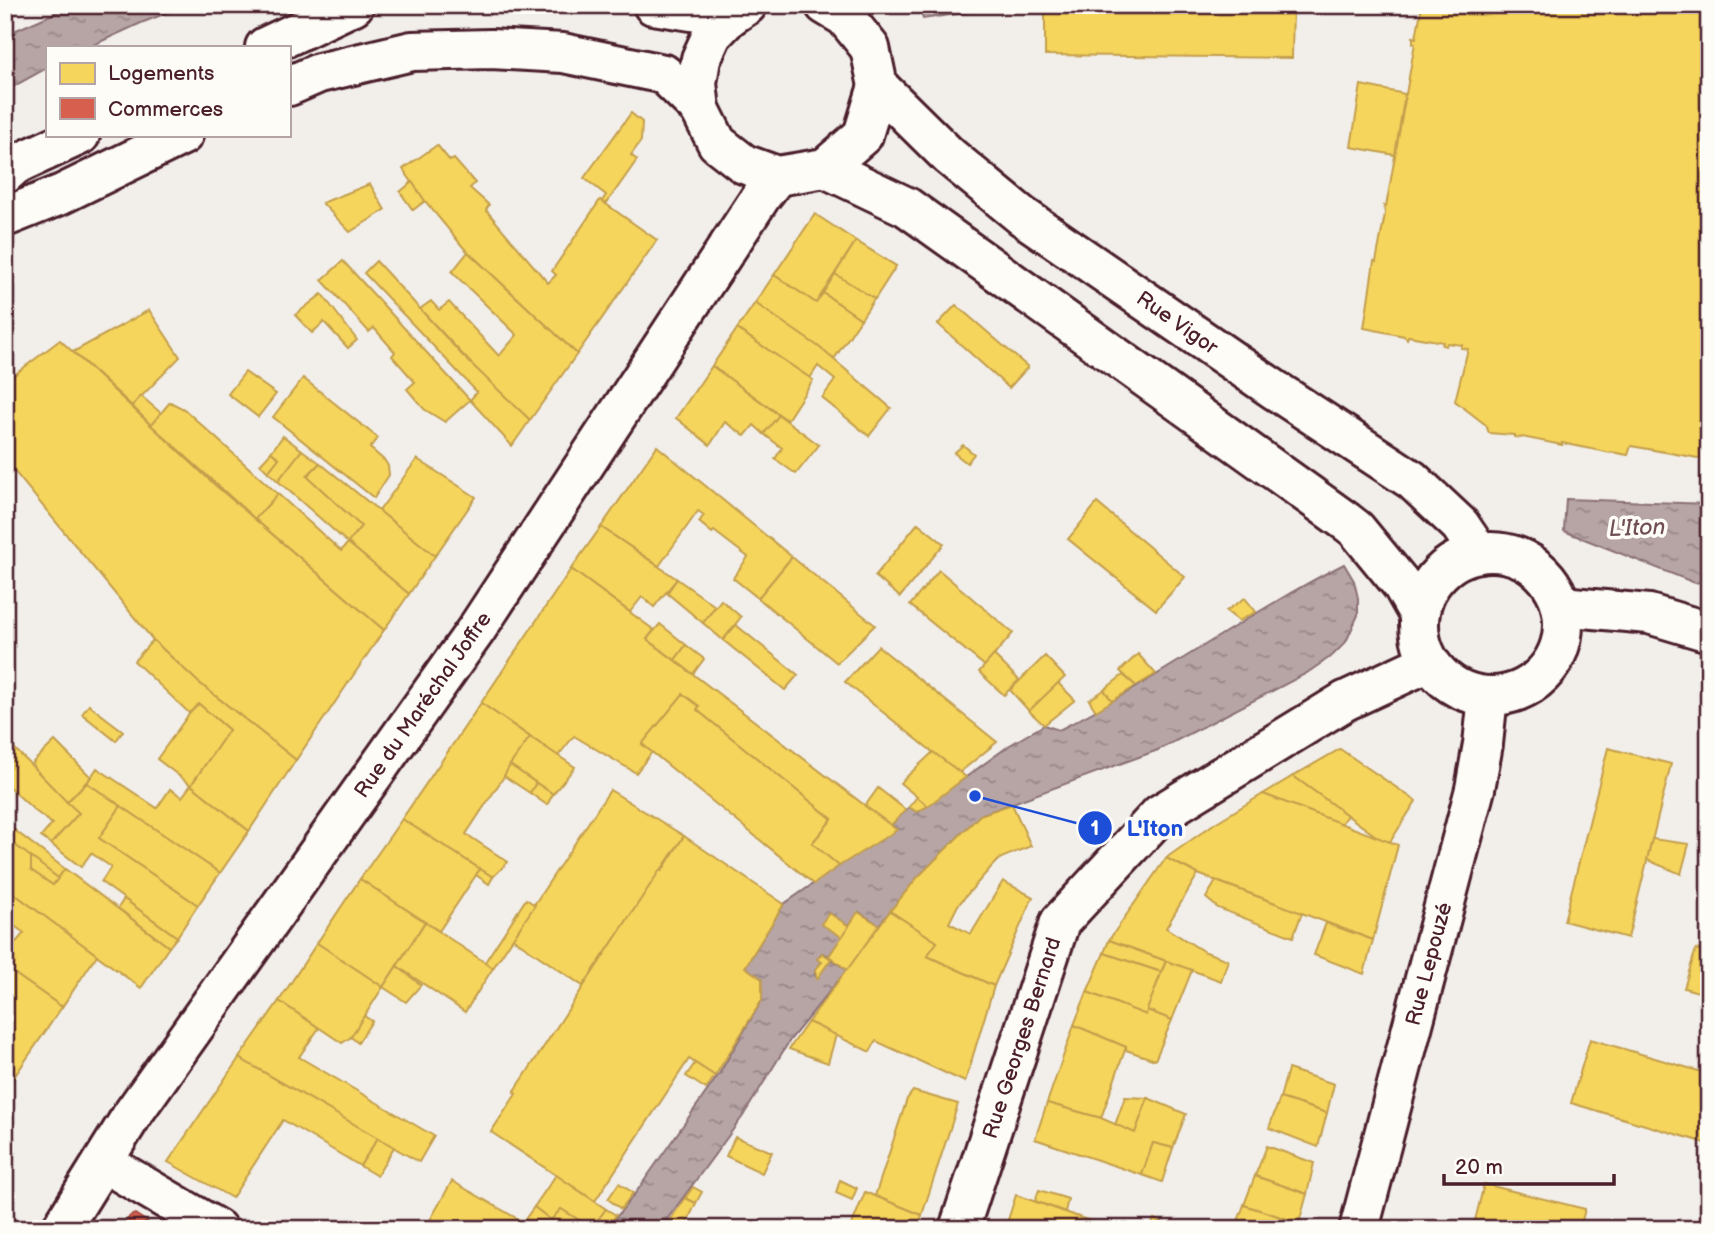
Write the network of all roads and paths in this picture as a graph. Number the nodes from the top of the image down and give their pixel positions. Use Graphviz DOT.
graph roads {
  1 [pos="354,5"];
  2 [pos="653,5"];
  3 [pos="838,9"];
  4 [pos="738,11"];
  5 [pos="267,46"];
  6 [pos="290,86"];
  7 [pos="878,86"];
  8 [pos="700,109"];
  9 [pos="78,136"];
  10 [pos="181,136"];
  11 [pos="825,168"];
  12 [pos="5,174"];
  13 [pos="777,176"];
  14 [pos="5,216"];
  15 [pos="1469,539"];
  16 [pos="1411,600"];
  17 [pos="1561,606"];
  18 [pos="1709,632"];
  19 [pos="1429,662"];
  20 [pos="1488,696"];
  21 [pos="103,1162"];
  22 [pos="61,1229"];
  23 [pos="218,1229"];
  24 [pos="958,1229"];
  25 [pos="1359,1229"];
  1 -- 5 [label="main road"];
  2 -- 4 [label="main road"];
  3 -- 7 [label="main road"];
  4 -- 8 [label="main road"];
  6 -- 8 [label="main road"];
  7 -- 11 [label="main road"];
  7 -- 15 [label="main road, Rue Vigor"];
  8 -- 13 [label="main road"];
  9 -- 12 [label="main road"];
  10 -- 14 [label="main road"];
  11 -- 13 [label="main road"];
  11 -- 16 [label="main road"];
  13 -- 21 [label="main road, Rue du Maréchal Joffre"];
  15 -- 16 [label="main road"];
  15 -- 17 [label="main road"];
  16 -- 19 [label="main road"];
  17 -- 18 [label="main road"];
  17 -- 20 [label="main road"];
  19 -- 20 [label="main road"];
  19 -- 24 [label="main road, Rue Georges Bernard"];
  20 -- 25 [label="main road, Rue Lepouzé"];
  21 -- 22 [label="main road, Rue du Maréchal Joffre"];
  21 -- 23 [label="main road"];
}
